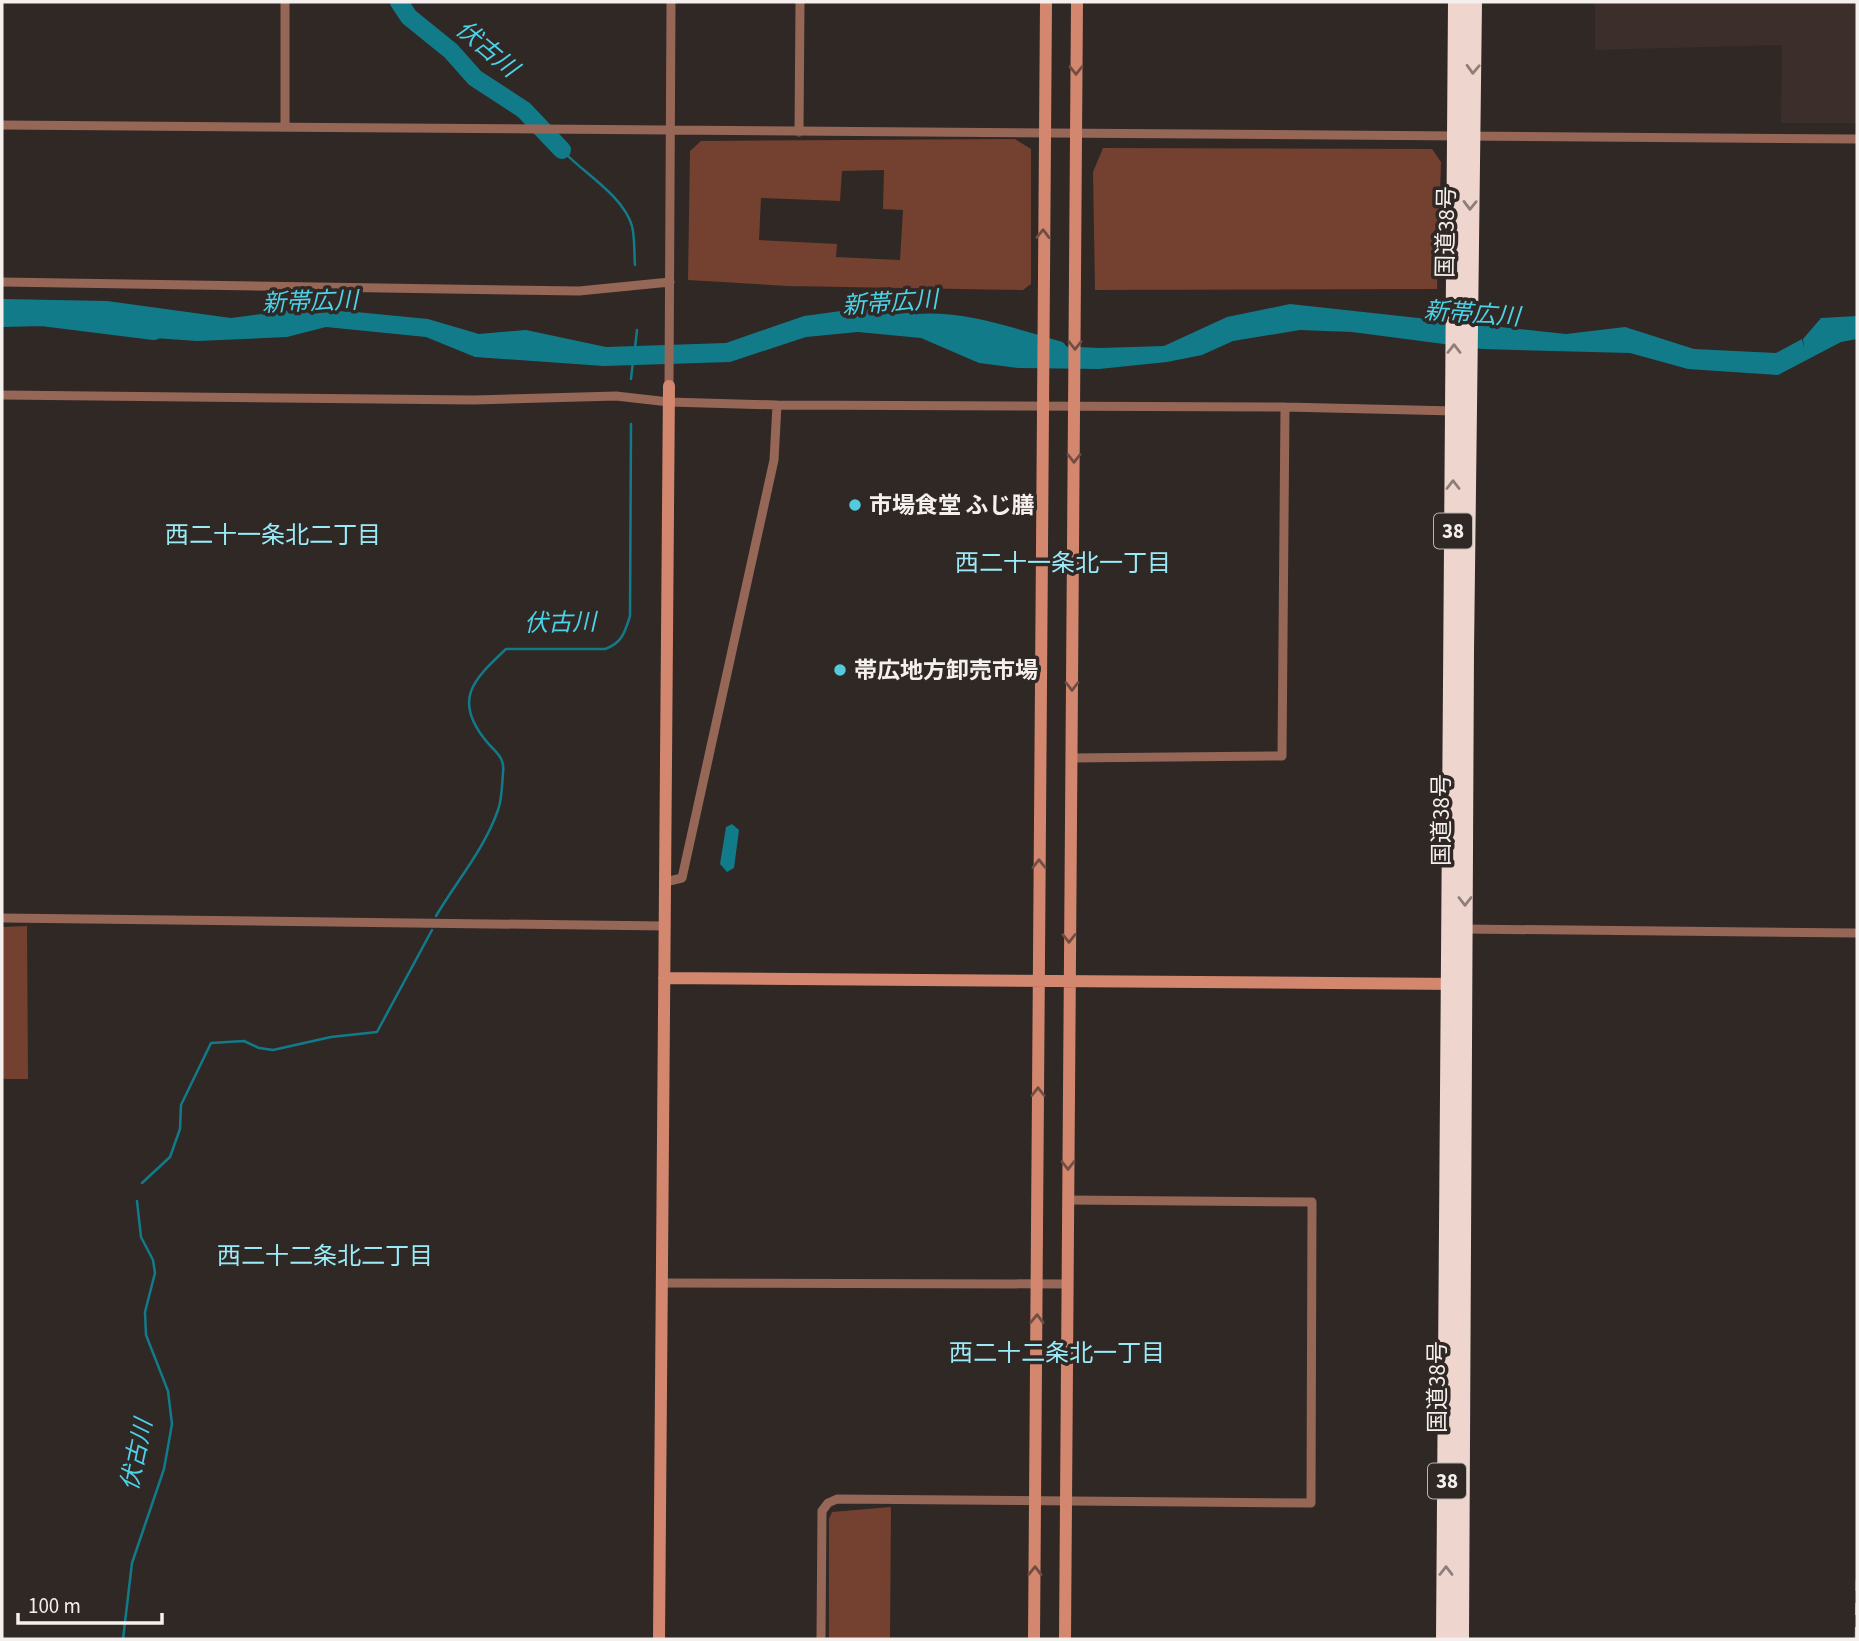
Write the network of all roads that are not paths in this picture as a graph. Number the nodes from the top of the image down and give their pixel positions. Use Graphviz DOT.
graph roads {
  1 [pos="285,2"];
  2 [pos="671,2"];
  3 [pos="800,2"];
  4 [pos="1046,2"];
  5 [pos="1077,2"];
  6 [pos="1457,2"];
  7 [pos="1474,2"];
  8 [pos="2,125"];
  9 [pos="285,127"];
  10 [pos="670,131"];
  11 [pos="799,132"];
  12 [pos="1045,133"];
  13 [pos="1076,134"];
  14 [pos="1464,136"];
  15 [pos="1857,139"];
  16 [pos="2,282"];
  17 [pos="670,282"];
  18 [pos="669,386"];
  19 [pos="2,395"];
  20 [pos="669,402"];
  21 [pos="777,405"];
  22 [pos="1074,406"];
  23 [pos="1042,407"];
  24 [pos="1285,407"];
  25 [pos="1461,411"];
  26 [pos="1072,758"];
  27 [pos="665,882"];
  28 [pos="2,918"];
  29 [pos="665,926"];
  30 [pos="1457,930"];
  31 [pos="1857,933"];
  32 [pos="664,978"];
  33 [pos="1038,982"];
  34 [pos="1069,982"];
  35 [pos="1457,984"];
  36 [pos="1068,1200"];
  37 [pos="661,1283"];
  38 [pos="1037,1284"];
  39 [pos="1067,1284"];
  40 [pos="1035,1499"];
  41 [pos="1065,1502"];
  42 [pos="659,1639"];
  43 [pos="821,1639"];
  44 [pos="1034,1639"];
  45 [pos="1065,1639"];
  46 [pos="1446,1639"];
  47 [pos="1460,1639"];
  1 -- 9 [label="street"];
  2 -- 10 [label="street"];
  3 -- 11 [label="street"];
  4 -- 12 [label="street"];
  5 -- 13 [label="street, one-way"];
  6 -- 14 [label="highway, 国道38号 / 38"];
  7 -- 14 [label="highway, 国道38号 / 38, one-way"];
  8 -- 9 [label="street"];
  9 -- 10 [label="street"];
  10 -- 11 [label="street"];
  10 -- 17 [label="street"];
  11 -- 12 [label="street"];
  12 -- 13 [label="street"];
  23 -- 12 [label="street, one-way"];
  13 -- 14 [label="street"];
  13 -- 22 [label="street, one-way"];
  14 -- 15 [label="street"];
  14 -- 25 [label="highway, 国道38号 / 38"];
  16 -- 17 [label="street"];
  17 -- 18 [label="street"];
  18 -- 20 [label="street"];
  19 -- 20 [label="street"];
  20 -- 21 [label="street"];
  20 -- 27 [label="street"];
  21 -- 23 [label="street"];
  21 -- 27 [label="street"];
  22 -- 23 [label="street"];
  22 -- 24 [label="street"];
  22 -- 26 [label="street, one-way"];
  33 -- 23 [label="street, one-way"];
  24 -- 25 [label="street"];
  24 -- 26 [label="street"];
  25 -- 30 [label="highway, 国道38号 / 38"];
  26 -- 34 [label="street, one-way"];
  27 -- 29 [label="street"];
  28 -- 29 [label="street"];
  29 -- 32 [label="street"];
  30 -- 31 [label="street"];
  30 -- 35 [label="highway, 国道38号 / 38"];
  32 -- 33 [label="street"];
  32 -- 37 [label="street"];
  33 -- 34 [label="street"];
  38 -- 33 [label="street, one-way"];
  34 -- 35 [label="street"];
  34 -- 36 [label="street, one-way"];
  46 -- 35 [label="highway, 国道38号 / 38, one-way"];
  35 -- 47 [label="highway, 国道38号 / 38"];
  36 -- 39 [label="street"];
  36 -- 41 [label="street"];
  37 -- 38 [label="street"];
  37 -- 42 [label="street"];
  38 -- 39 [label="street"];
  40 -- 38 [label="street, one-way"];
  39 -- 41 [label="street"];
  40 -- 41 [label="street"];
  40 -- 43 [label="street"];
  44 -- 40 [label="street, one-way"];
  41 -- 45 [label="street"];
}
